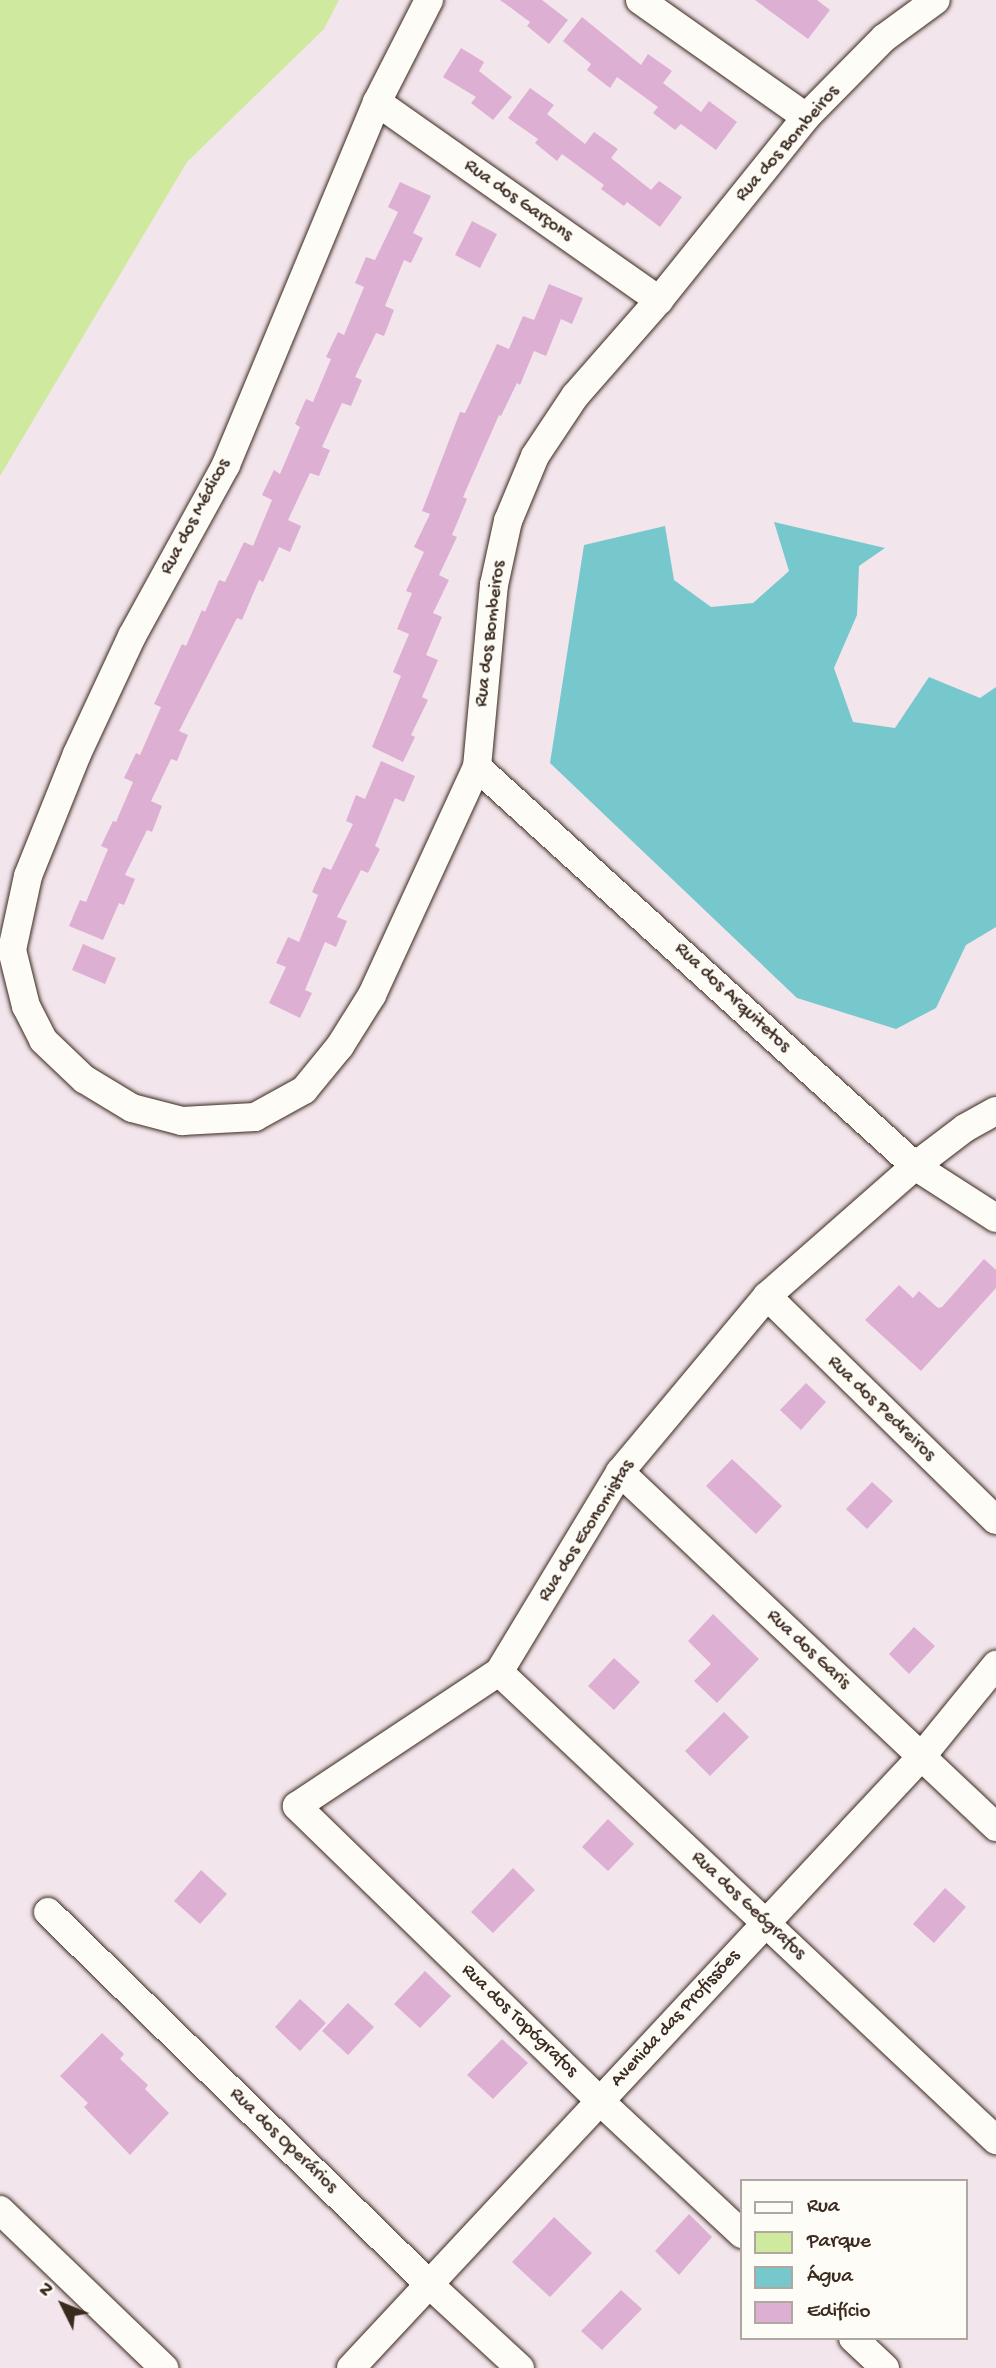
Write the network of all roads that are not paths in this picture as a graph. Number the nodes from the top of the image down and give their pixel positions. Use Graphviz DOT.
graph roads {
  1 [pos="429,0"];
  2 [pos="639,0"];
  3 [pos="936,0"];
  4 [pos="377,102"];
  5 [pos="806,117"];
  6 [pos="659,300"];
  7 [pos="477,767"];
  8 [pos="43,1040"];
  9 [pos="996,1111"];
  10 [pos="915,1166"];
  11 [pos="996,1218"];
  12 [pos="767,1297"];
  13 [pos="620,1472"];
  14 [pos="996,1520"];
  15 [pos="996,1665"];
  16 [pos="499,1672"];
  17 [pos="921,1756"];
  18 [pos="297,1806"];
  19 [pos="996,1827"];
  20 [pos="48,1912"];
  21 [pos="765,1923"];
  22 [pos="600,2101"];
  23 [pos="996,2140"];
  24 [pos="0,2210"];
  25 [pos="740,2232"];
  26 [pos="431,2286"];
  27 [pos="855,2340"];
  28 [pos="164,2368"];
  29 [pos="351,2368"];
  30 [pos="520,2368"];
  31 [pos="885,2368"];
  1 -- 4 [label="street, Rua dos Médicos"];
  2 -- 5 [label="street"];
  3 -- 5 [label="street, Rua dos Bombeiros"];
  4 -- 6 [label="street, Rua dos Garçons"];
  4 -- 8 [label="street, Rua dos Médicos"];
  5 -- 6 [label="street, Rua dos Bombeiros"];
  6 -- 7 [label="street, Rua dos Bombeiros"];
  7 -- 8 [label="street, Rua dos Bombeiros"];
  7 -- 10 [label="street, Rua dos Arquitetos"];
  9 -- 10 [label="street, Rua dos Economistas"];
  10 -- 11 [label="street, Rua dos Arquitetos"];
  10 -- 12 [label="street, Rua dos Economistas"];
  12 -- 13 [label="street, Rua dos Economistas"];
  12 -- 14 [label="street, Rua dos Pedreiros"];
  13 -- 16 [label="street, Rua dos Economistas"];
  13 -- 17 [label="street, Rua dos Garis"];
  15 -- 17 [label="street, Avenida das Profissões"];
  16 -- 18 [label="street, Rua dos Economistas"];
  16 -- 21 [label="street, Rua dos Geógrafos"];
  17 -- 19 [label="street, Rua dos Garis"];
  17 -- 21 [label="street, Avenida das Profissões"];
  18 -- 22 [label="street, Rua dos Topógrafos"];
  20 -- 26 [label="street, Rua dos Operários"];
  21 -- 22 [label="street, Avenida das Profissões"];
  21 -- 23 [label="street, Rua dos Geógrafos"];
  22 -- 25 [label="street, Rua dos Topógrafos"];
  22 -- 26 [label="street, Avenida das Profissões"];
  24 -- 28 [label="street"];
  26 -- 29 [label="street, Avenida das Profissões"];
  26 -- 30 [label="street, Rua dos Operários"];
  27 -- 31 [label="street"];
}
